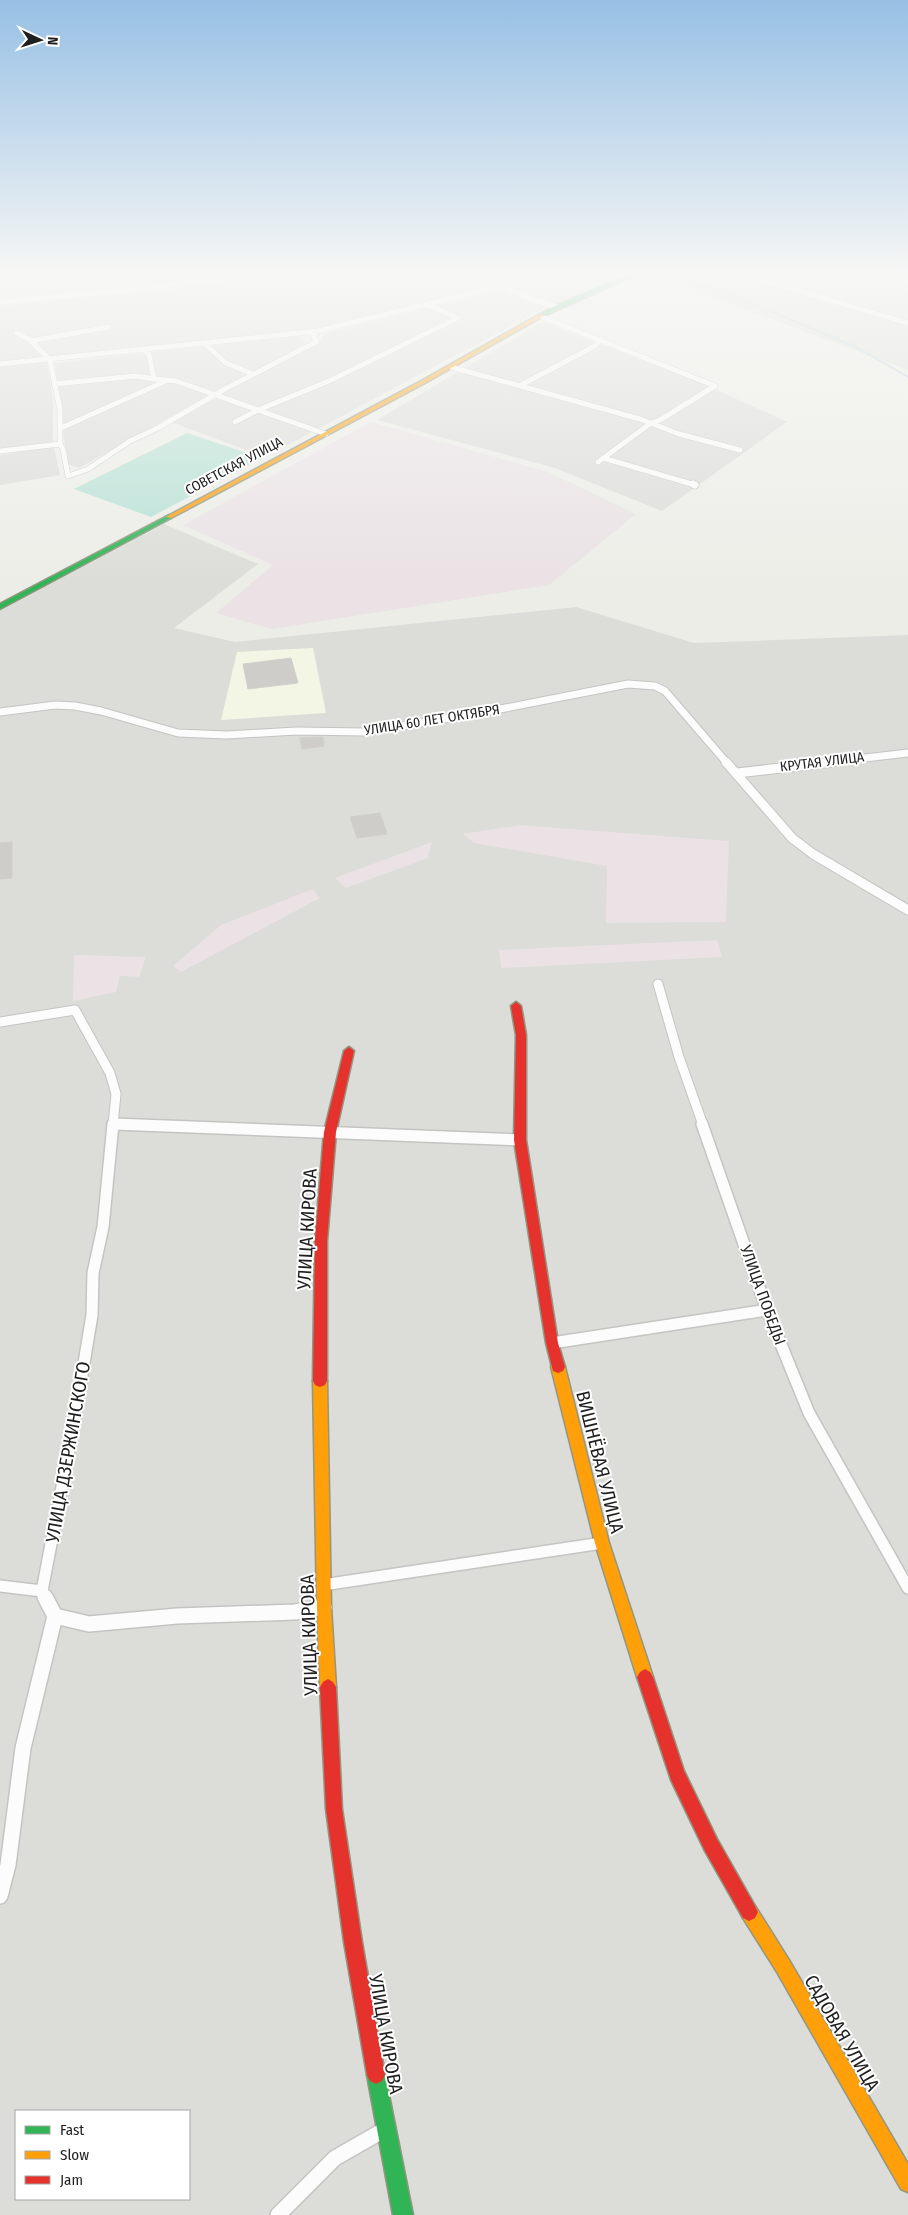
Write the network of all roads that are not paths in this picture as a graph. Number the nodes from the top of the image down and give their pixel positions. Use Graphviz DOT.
graph roads {
  1 [pos="53,375"];
  2 [pos="153,375"];
  3 [pos="251,375"];
  4 [pos="341,375"];
  5 [pos="435,375"];
  6 [pos="482,375"];
  7 [pos="541,375"];
  8 [pos="689,375"];
  9 [pos="154,379"];
  10 [pos="169,380"];
  11 [pos="54,384"];
  12 [pos="521,386"];
  13 [pos="217,394"];
  14 [pos="258,410"];
  15 [pos="235,422"];
  16 [pos="651,423"];
  17 [pos="60,428"];
  18 [pos="326,434"];
  19 [pos="60,444"];
  20 [pos="740,450"];
  21 [pos="0,451"];
  22 [pos="695,485"];
  23 [pos="1,606"];
  24 [pos="0,712"];
  25 [pos="908,753"];
  26 [pos="737,773"];
  27 [pos="908,910"];
  28 [pos="658,984"];
  29 [pos="516,1006"];
  30 [pos="0,1022"];
  31 [pos="349,1051"];
  32 [pos="114,1124"];
  33 [pos="330,1132"];
  34 [pos="520,1140"];
  35 [pos="767,1310"];
  36 [pos="552,1343"];
  37 [pos="602,1543"];
  38 [pos="323,1585"];
  39 [pos="0,1586"];
  40 [pos="908,1588"];
  41 [pos="42,1591"];
  42 [pos="324,1607"];
  43 [pos="55,1616"];
  44 [pos="0,1896"];
  45 [pos="743,1903"];
  46 [pos="385,2130"];
  47 [pos="908,2182"];
  48 [pos="278,2215"];
  49 [pos="403,2215"];
  1 -- 11 [label="street"];
  2 -- 9 [label="street"];
  3 -- 13 [label="street"];
  4 -- 14 [label="street"];
  5 -- 18 [label="street, СОВЕТСКАЯ УЛИЦА"];
  6 -- 12 [label="street"];
  7 -- 12 [label="street"];
  8 -- 16 [label="street"];
  9 -- 10 [label="street"];
  9 -- 11 [label="street"];
  10 -- 13 [label="street"];
  10 -- 17 [label="street"];
  11 -- 17 [label="street"];
  12 -- 16 [label="street"];
  13 -- 14 [label="street"];
  13 -- 19 [label="street"];
  14 -- 15 [label="street"];
  14 -- 18 [label="street"];
  16 -- 20 [label="street"];
  16 -- 22 [label="street"];
  17 -- 19 [label="street"];
  18 -- 23 [label="street, СОВЕТСКАЯ УЛИЦА"];
  19 -- 21 [label="street"];
  24 -- 26 [label="street, УЛИЦА 60 ЛЕТ ОКТЯБРЯ"];
  25 -- 26 [label="street, КРУТАЯ УЛИЦА"];
  26 -- 27 [label="street, УЛИЦА 60 ЛЕТ ОКТЯБРЯ"];
  28 -- 35 [label="street, УЛИЦА ПОБЕДЫ"];
  29 -- 34 [label="street, ВИШНЁВАЯ УЛИЦА"];
  30 -- 32 [label="street, УЛИЦА ДЗЕРЖИНСКОГО"];
  31 -- 33 [label="street, УЛИЦА КИРОВА"];
  32 -- 33 [label="street"];
  32 -- 41 [label="street, УЛИЦА ДЗЕРЖИНСКОГО"];
  33 -- 34 [label="street"];
  33 -- 38 [label="street, УЛИЦА КИРОВА"];
  34 -- 36 [label="street, ВИШНЁВАЯ УЛИЦА"];
  35 -- 36 [label="street"];
  35 -- 40 [label="street, УЛИЦА ПОБЕДЫ"];
  36 -- 37 [label="street, ВИШНЁВАЯ УЛИЦА"];
  37 -- 38 [label="street"];
  37 -- 45 [label="street, ВИШНЁВАЯ УЛИЦА"];
  38 -- 42 [label="street, УЛИЦА КИРОВА"];
  39 -- 41 [label="street"];
  41 -- 43 [label="street"];
  42 -- 43 [label="street"];
  42 -- 46 [label="street, УЛИЦА КИРОВА"];
  43 -- 44 [label="street"];
  45 -- 47 [label="street, САДОВАЯ УЛИЦА"];
  46 -- 48 [label="street"];
  46 -- 49 [label="street, УЛИЦА КИРОВА"];
}
